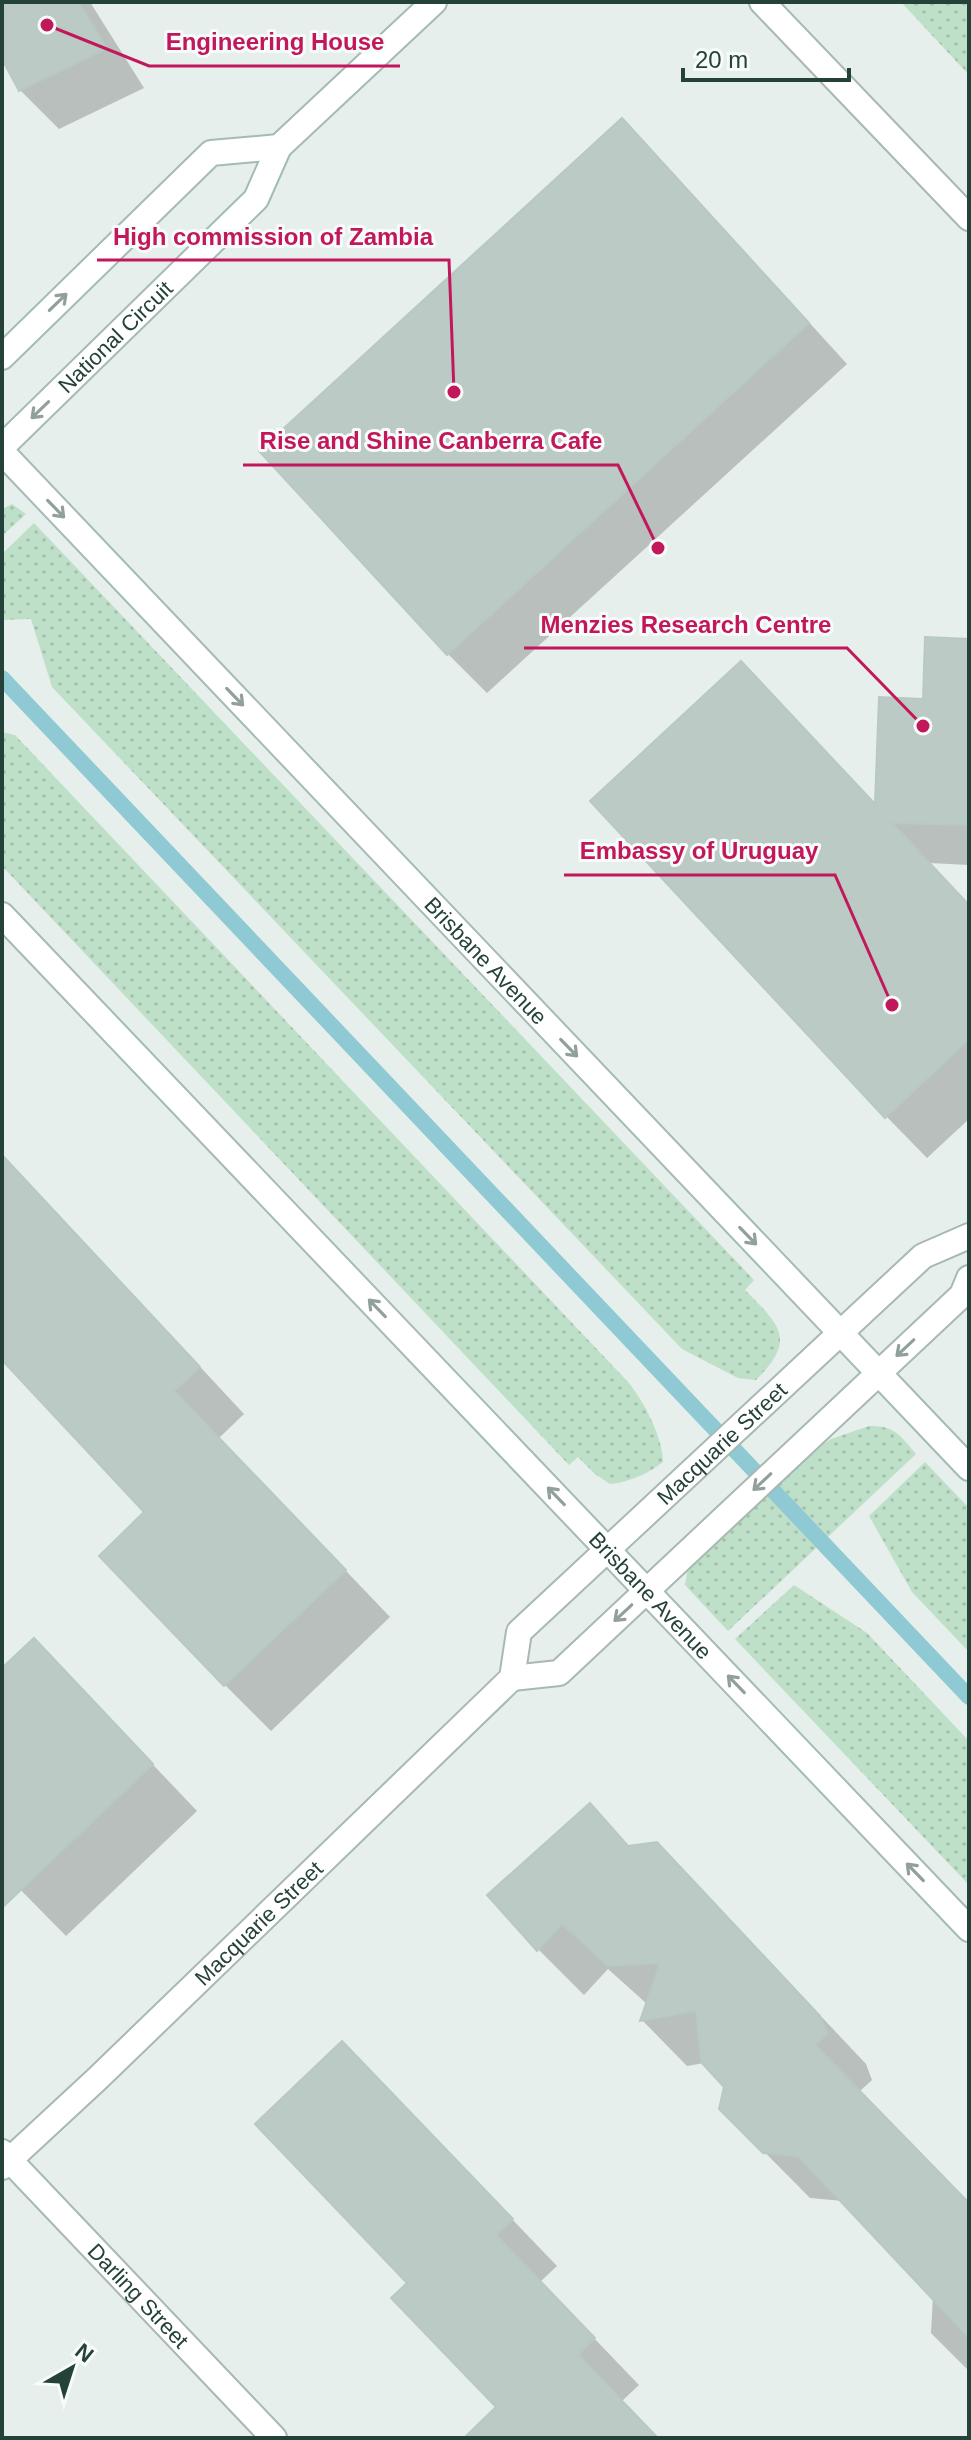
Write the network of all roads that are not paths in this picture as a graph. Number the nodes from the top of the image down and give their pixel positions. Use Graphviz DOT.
graph roads {
  1 [pos="434,2"];
  2 [pos="762,2"];
  3 [pos="279,147"];
  4 [pos="969,218"];
  5 [pos="2,357"];
  6 [pos="2,450"];
  7 [pos="2,915"];
  8 [pos="969,1236"];
  9 [pos="969,1278"];
  10 [pos="840,1333"];
  11 [pos="879,1373"];
  12 [pos="969,1468"];
  13 [pos="607,1549"];
  14 [pos="647,1591"];
  15 [pos="512,1678"];
  16 [pos="969,1929"];
  17 [pos="5,2159"];
  18 [pos="274,2438"];
  1 -- 3 [label="street, National Circuit"];
  2 -- 4 [label="street"];
  5 -- 3 [label="street, one-way"];
  3 -- 6 [label="street, National Circuit, one-way"];
  6 -- 10 [label="street, Brisbane Avenue, one-way"];
  13 -- 7 [label="street, Brisbane Avenue, one-way"];
  8 -- 10 [label="street, Macquarie Street"];
  9 -- 11 [label="street, one-way"];
  10 -- 11 [label="street, Brisbane Avenue"];
  10 -- 13 [label="street, Macquarie Street"];
  11 -- 12 [label="street, Brisbane Avenue"];
  11 -- 14 [label="street, one-way"];
  13 -- 14 [label="street, Brisbane Avenue"];
  13 -- 15 [label="street, Macquarie Street"];
  14 -- 15 [label="street, one-way"];
  16 -- 14 [label="street, Brisbane Avenue, one-way"];
  15 -- 17 [label="street, Macquarie Street"];
  17 -- 18 [label="street, Darling Street"];
}
